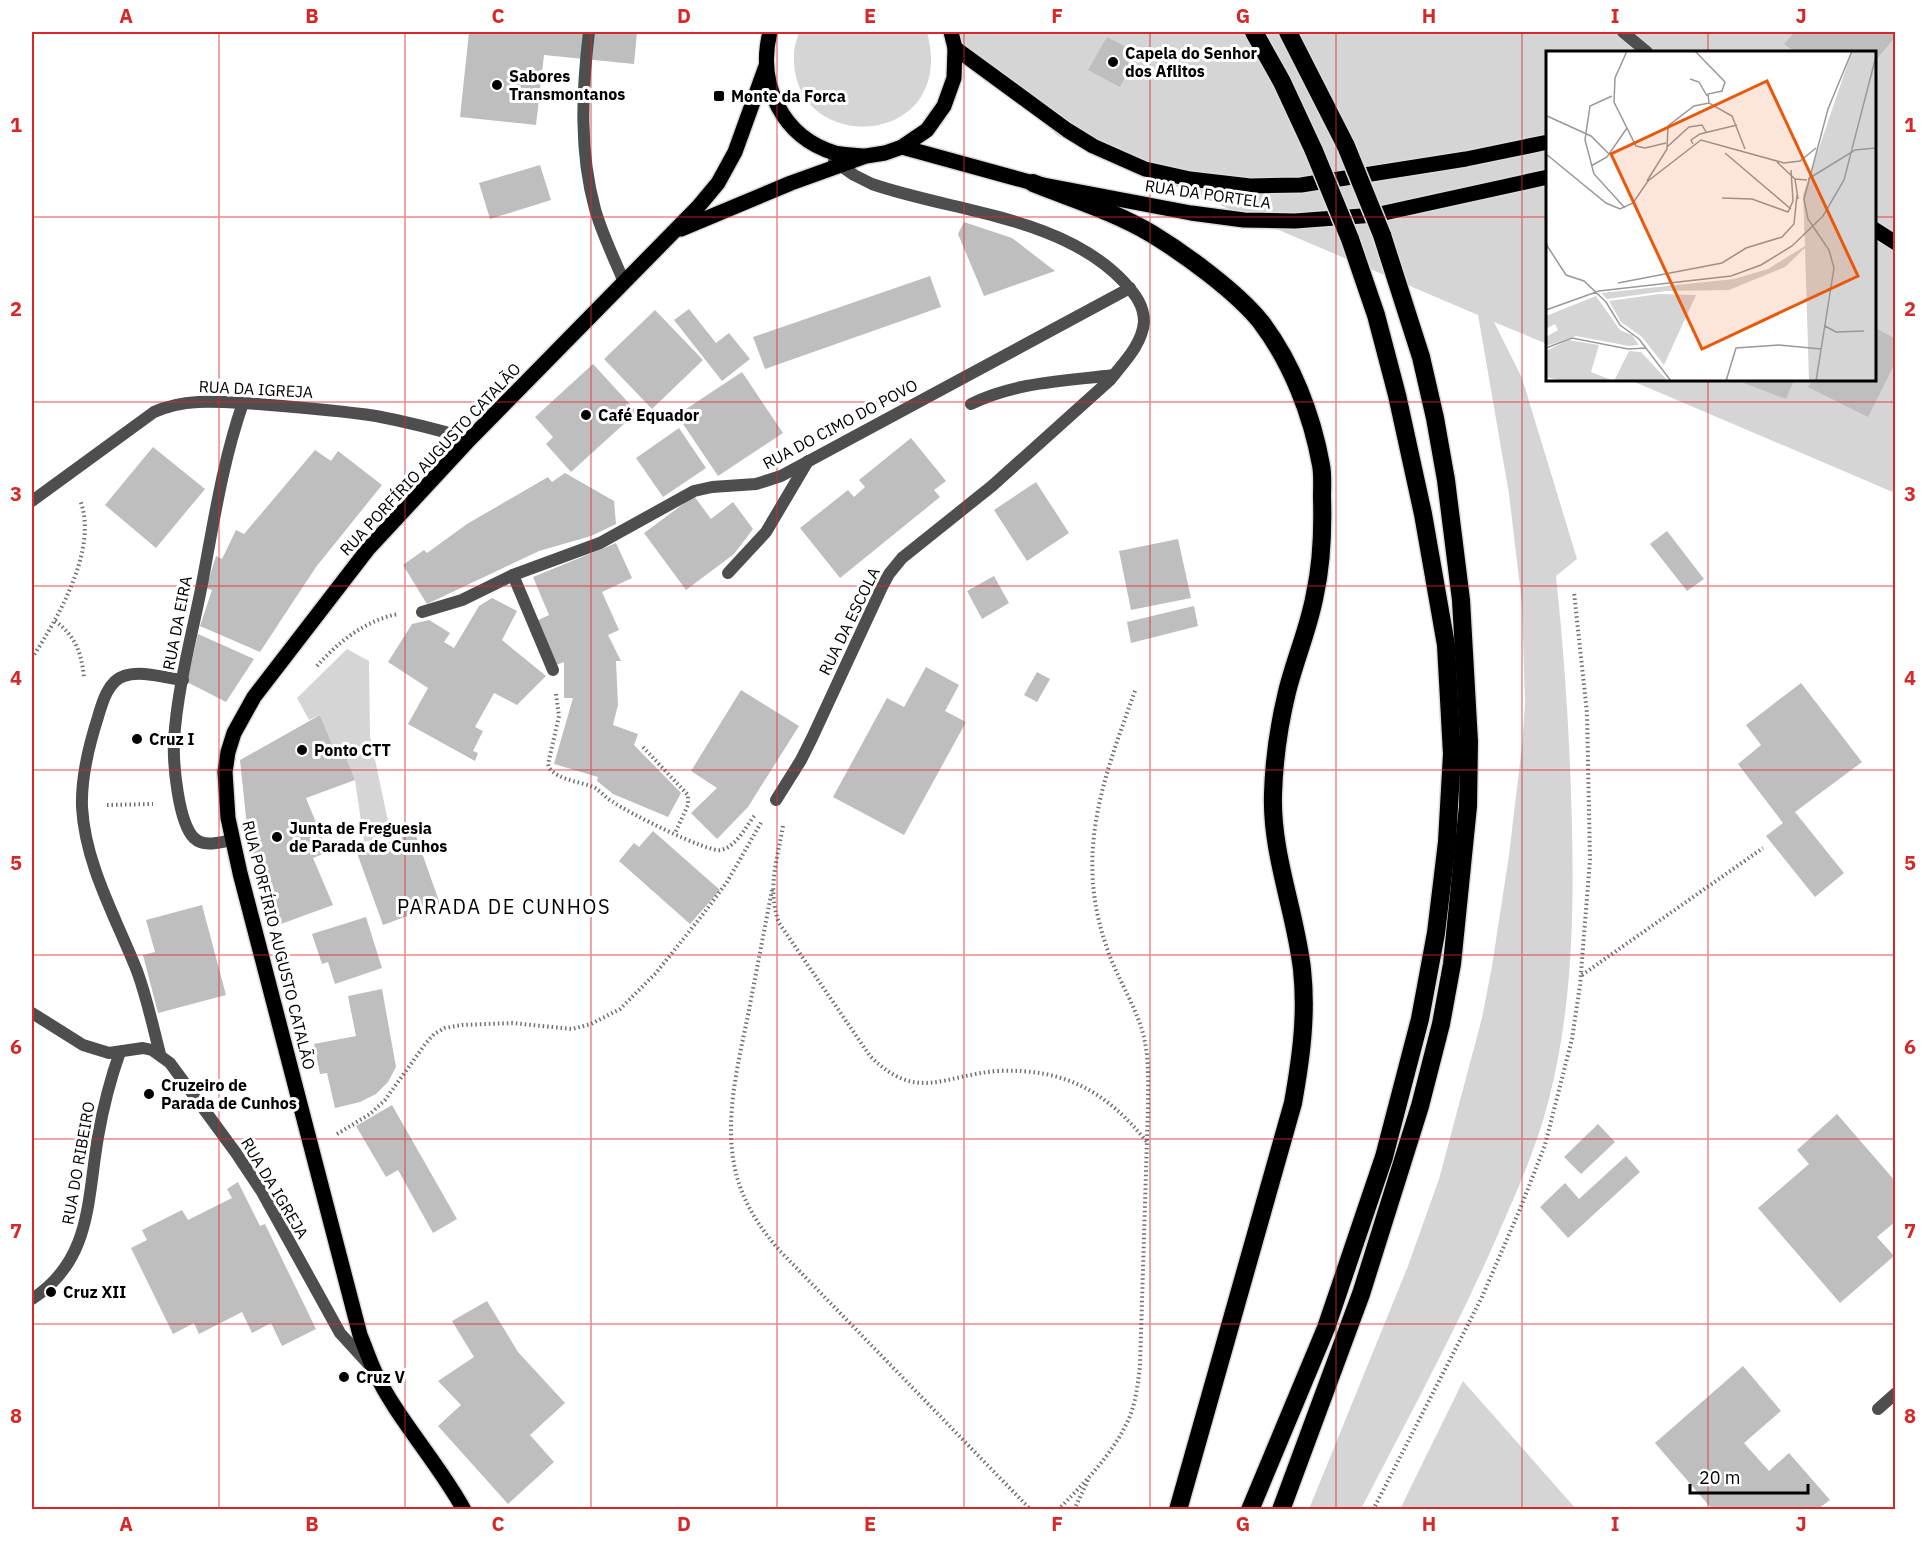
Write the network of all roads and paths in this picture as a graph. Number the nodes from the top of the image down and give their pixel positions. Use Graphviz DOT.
graph roads {
  1 [pos="589,32"];
  2 [pos="771,32"];
  3 [pos="1254,32"];
  4 [pos="1288,32"];
  5 [pos="1623,32"];
  6 [pos="953,37"];
  7 [pos="1646,51"];
  8 [pos="766,66"];
  9 [pos="809,141"];
  10 [pos="1546,142"];
  11 [pos="902,147"];
  12 [pos="866,156"];
  13 [pos="841,166"];
  14 [pos="1546,177"];
  15 [pos="1033,183"];
  16 [pos="1876,230"];
  17 [pos="673,232"];
  18 [pos="1896,243"];
  19 [pos="624,282"];
  20 [pos="1130,288"];
  21 [pos="1114,375"];
  22 [pos="243,403"];
  23 [pos="971,404"];
  24 [pos="470,439"];
  25 [pos="808,461"];
  26 [pos="69,474"];
  27 [pos="32,501"];
  28 [pos="728,573"];
  29 [pos="513,575"];
  30 [pos="1574,592"];
  31 [pos="422,612"];
  32 [pos="55,621"];
  33 [pos="367,626"];
  34 [pos="32,658"];
  35 [pos="315,668"];
  36 [pos="554,670"];
  37 [pos="84,680"];
  38 [pos="183,681"];
  39 [pos="1135,691"];
  40 [pos="557,700"];
  41 [pos="643,747"];
  42 [pos="776,800"];
  43 [pos="181,804"];
  44 [pos="82,805"];
  45 [pos="675,833"];
  46 [pos="233,840"];
  47 [pos="1763,848"];
  48 [pos="772,890"];
  49 [pos="1581,975"];
  50 [pos="32,1013"];
  51 [pos="120,1052"];
  52 [pos="160,1054"];
  53 [pos="1147,1142"];
  54 [pos="311,1144"];
  55 [pos="32,1299"];
  56 [pos="374,1371"];
  57 [pos="1896,1394"];
  58 [pos="1878,1409"];
  59 [pos="1092,1473"];
  60 [pos="464,1509"];
  61 [pos="1031,1509"];
  62 [pos="1058,1509"];
  63 [pos="1074,1509"];
  64 [pos="1178,1509"];
  65 [pos="1250,1509"];
  66 [pos="1281,1509"];
  67 [pos="1373,1509"];
  1 -- 19 [label="street"];
  2 -- 8 [label="main road"];
  3 -- 65 [label="highway, bridge"];
  4 -- 66 [label="highway, bridge"];
  5 -- 7 [label="street"];
  6 -- 10 [label="main road, RUA DA PORTELA"];
  6 -- 11 [label="main road"];
  8 -- 9 [label="main road"];
  8 -- 17 [label="main road, RUA PORFÍRIO AUGUSTO CATALÃO"];
  9 -- 12 [label="main road"];
  9 -- 13 [label="street, RUA DA ESCOLA"];
  11 -- 12 [label="main road"];
  11 -- 15 [label="main road, RUA DA PORTELA"];
  12 -- 13 [label="main road"];
  13 -- 17 [label="main road"];
  13 -- 20 [label="street, RUA DA ESCOLA"];
  14 -- 15 [label="main road, RUA DA PORTELA"];
  15 -- 64 [label="highway"];
  16 -- 18 [label="main road"];
  17 -- 19 [label="main road, RUA PORFÍRIO AUGUSTO CATALÃO"];
  19 -- 24 [label="main road, RUA PORFÍRIO AUGUSTO CATALÃO"];
  20 -- 21 [label="street, RUA DA ESCOLA"];
  20 -- 25 [label="street, RUA DO CIMO DO POVO"];
  21 -- 23 [label="street"];
  21 -- 42 [label="street, RUA DA ESCOLA"];
  22 -- 24 [label="street, RUA DA IGREJA"];
  22 -- 26 [label="street, RUA DA IGREJA"];
  22 -- 38 [label="street, RUA DA EIRA"];
  24 -- 46 [label="main road, RUA PORFÍRIO AUGUSTO CATALÃO"];
  25 -- 28 [label="street"];
  25 -- 29 [label="street, RUA DO CIMO DO POVO"];
  26 -- 27 [label="street, RUA DA IGREJA"];
  26 -- 32 [label="path"];
  29 -- 31 [label="street, RUA DO CIMO DO POVO"];
  29 -- 36 [label="street"];
  30 -- 49 [label="path"];
  32 -- 34 [label="path"];
  32 -- 37 [label="path"];
  33 -- 35 [label="path"];
  38 -- 43 [label="street"];
  38 -- 44 [label="street, RUA DA EIRA"];
  39 -- 53 [label="path"];
  40 -- 45 [label="path"];
  41 -- 45 [label="path"];
  42 -- 45 [label="path"];
  42 -- 48 [label="path"];
  42 -- 54 [label="path"];
  43 -- 44 [label="path"];
  43 -- 46 [label="street"];
  44 -- 52 [label="street, RUA DA EIRA"];
  46 -- 54 [label="main road, RUA PORFÍRIO AUGUSTO CATALÃO"];
  47 -- 49 [label="path"];
  48 -- 53 [label="path"];
  48 -- 61 [label="path"];
  49 -- 67 [label="path"];
  50 -- 51 [label="street"];
  51 -- 52 [label="street"];
  51 -- 55 [label="street, RUA DO RIBEIRO"];
  52 -- 56 [label="street, RUA DA IGREJA"];
  53 -- 59 [label="path"];
  54 -- 56 [label="main road, RUA PORFÍRIO AUGUSTO CATALÃO"];
  56 -- 60 [label="main road, RUA PORFÍRIO AUGUSTO CATALÃO"];
  57 -- 58 [label="street"];
  59 -- 62 [label="path"];
  59 -- 63 [label="path"];
}
